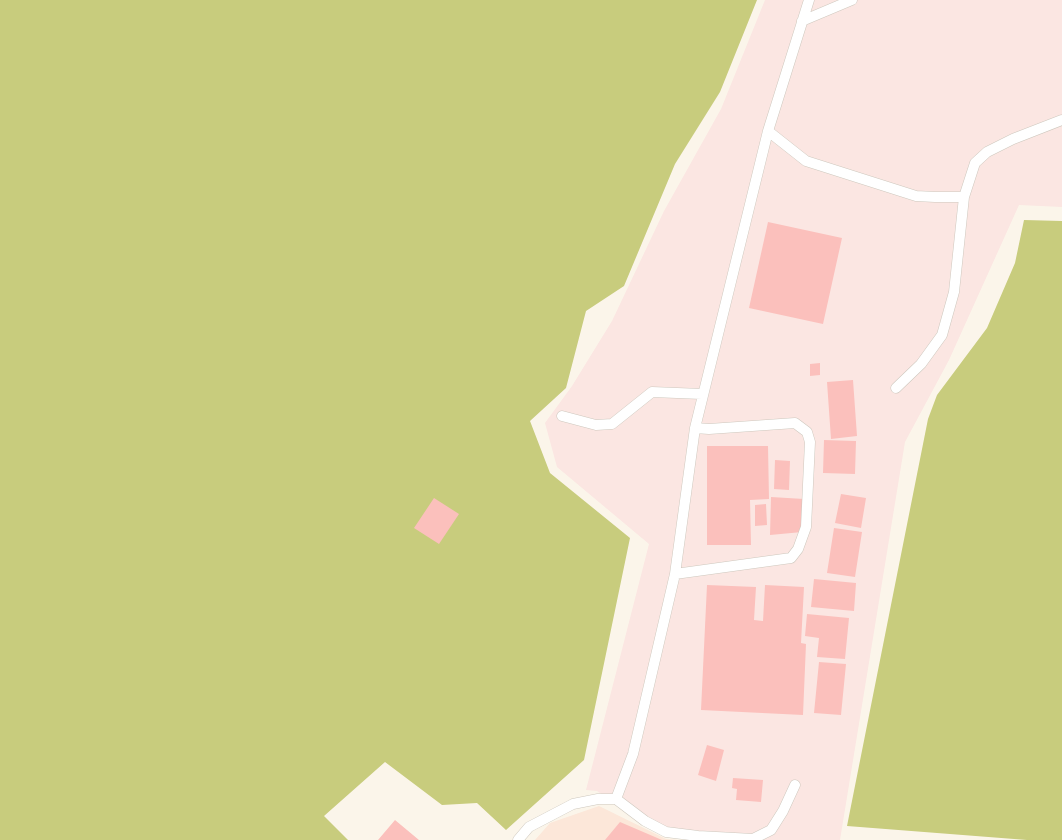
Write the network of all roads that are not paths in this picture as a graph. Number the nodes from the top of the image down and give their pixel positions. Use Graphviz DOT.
graph roads {
  1 [pos="809,0"];
  2 [pos="852,0"];
  3 [pos="802,21"];
  4 [pos="1062,120"];
  5 [pos="768,131"];
  6 [pos="964,196"];
  7 [pos="896,388"];
  8 [pos="702,394"];
  9 [pos="562,416"];
  10 [pos="694,428"];
  11 [pos="675,574"];
  12 [pos="796,785"];
  13 [pos="616,799"];
  14 [pos="518,840"];
  1 -- 3 [label="lane"];
  2 -- 3 [label="lane"];
  3 -- 5 [label="lane"];
  4 -- 6 [label="lane"];
  5 -- 6 [label="lane"];
  5 -- 8 [label="lane"];
  6 -- 7 [label="lane"];
  8 -- 9 [label="lane"];
  8 -- 10 [label="lane"];
  10 -- 11 [label="lane"];
  10 -- 11 [label="lane"];
  11 -- 13 [label="lane"];
  12 -- 13 [label="lane"];
  13 -- 14 [label="lane"];
}
